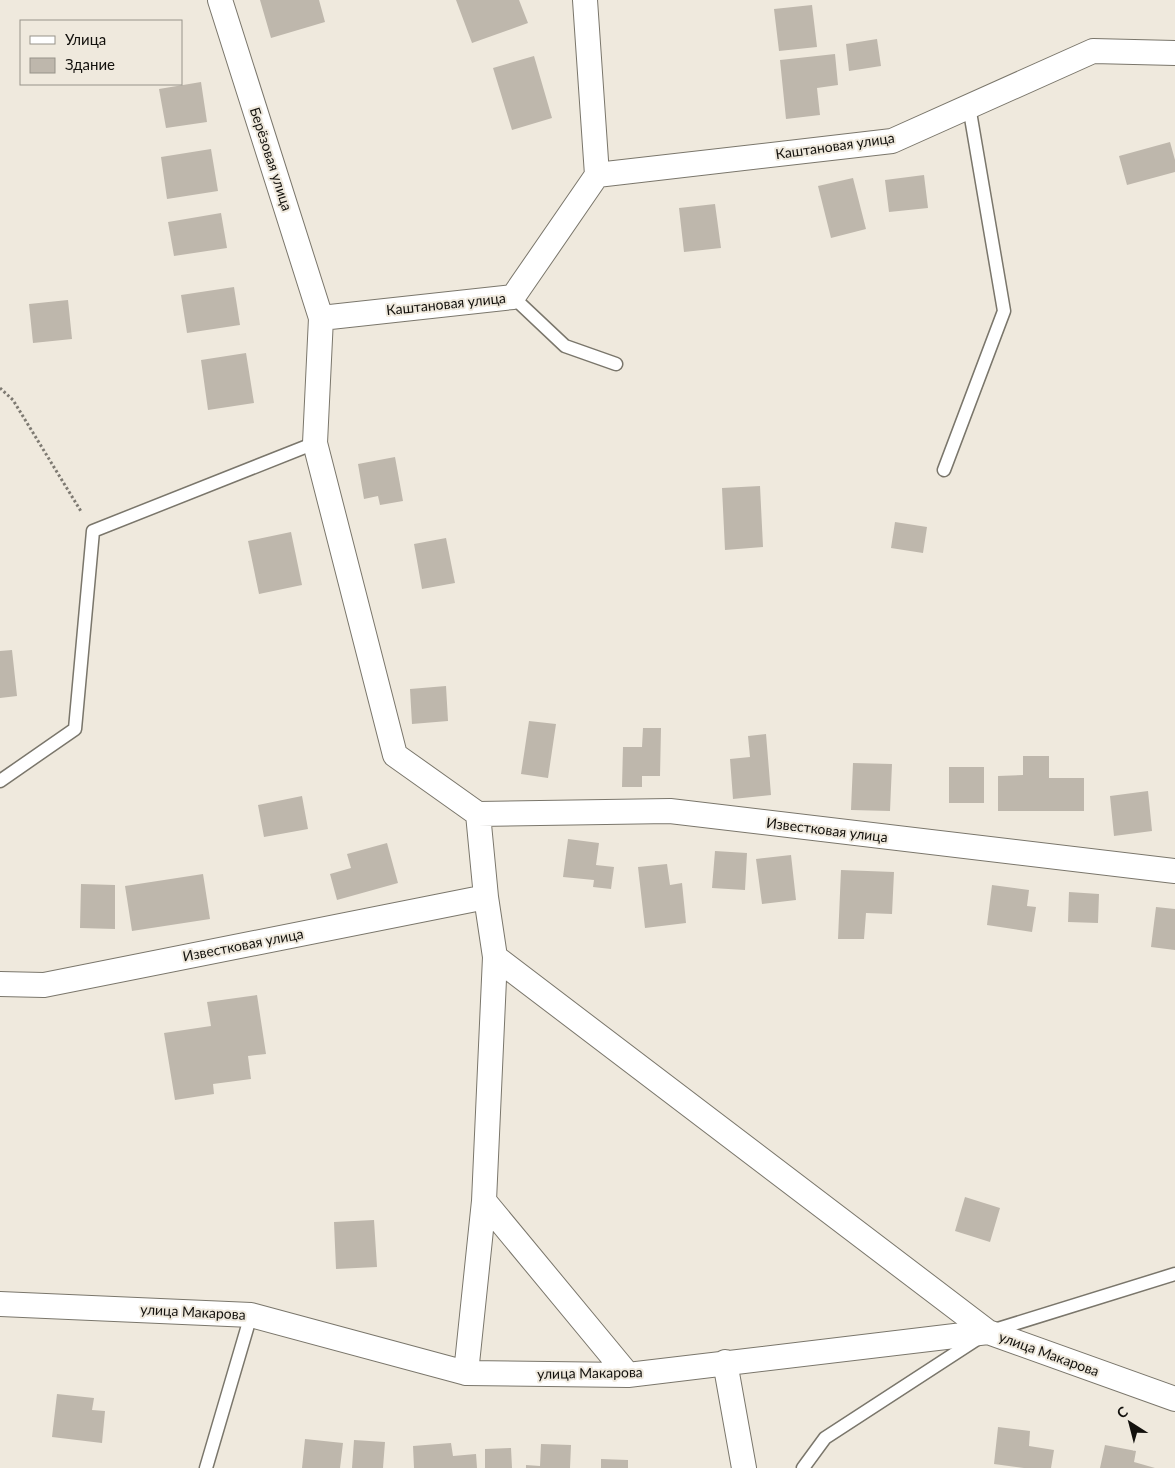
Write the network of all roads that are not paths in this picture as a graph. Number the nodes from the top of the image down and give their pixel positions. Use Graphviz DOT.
graph roads {
  1 [pos="220,0"];
  2 [pos="585,0"];
  3 [pos="1175,53"];
  4 [pos="969,106"];
  5 [pos="597,175"];
  6 [pos="513,297"];
  7 [pos="321,318"];
  8 [pos="616,364"];
  9 [pos="315,443"];
  10 [pos="944,470"];
  11 [pos="0,780"];
  12 [pos="478,814"];
  13 [pos="1175,871"];
  14 [pos="486,896"];
  15 [pos="495,957"];
  16 [pos="0,984"];
  17 [pos="484,1201"];
  18 [pos="1175,1274"];
  19 [pos="0,1304"];
  20 [pos="251,1315"];
  21 [pos="988,1332"];
  22 [pos="725,1362"];
  23 [pos="466,1373"];
  24 [pos="628,1375"];
  25 [pos="1175,1399"];
  26 [pos="206,1468"];
  27 [pos="744,1468"];
  28 [pos="803,1468"];
  1 -- 7 [label="street, Берёзовая улица"];
  2 -- 5 [label="street"];
  3 -- 4 [label="street, Каштановая улица"];
  4 -- 5 [label="street, Каштановая улица"];
  4 -- 10 [label="lane"];
  5 -- 6 [label="street, Каштановая улица"];
  6 -- 7 [label="street, Каштановая улица"];
  6 -- 8 [label="lane"];
  7 -- 9 [label="street"];
  9 -- 11 [label="lane"];
  9 -- 12 [label="street"];
  12 -- 13 [label="street, Известковая улица"];
  12 -- 14 [label="street"];
  14 -- 15 [label="street"];
  14 -- 16 [label="street, Известковая улица"];
  15 -- 17 [label="street"];
  15 -- 21 [label="street"];
  17 -- 23 [label="street"];
  17 -- 24 [label="street"];
  18 -- 21 [label="lane"];
  19 -- 20 [label="street, улица Макарова"];
  20 -- 23 [label="street, улица Макарова"];
  20 -- 26 [label="lane"];
  21 -- 22 [label="street, улица Макарова"];
  21 -- 25 [label="street, улица Макарова"];
  21 -- 28 [label="lane"];
  22 -- 24 [label="street, улица Макарова"];
  22 -- 27 [label="street"];
  23 -- 24 [label="street, улица Макарова"];
}
